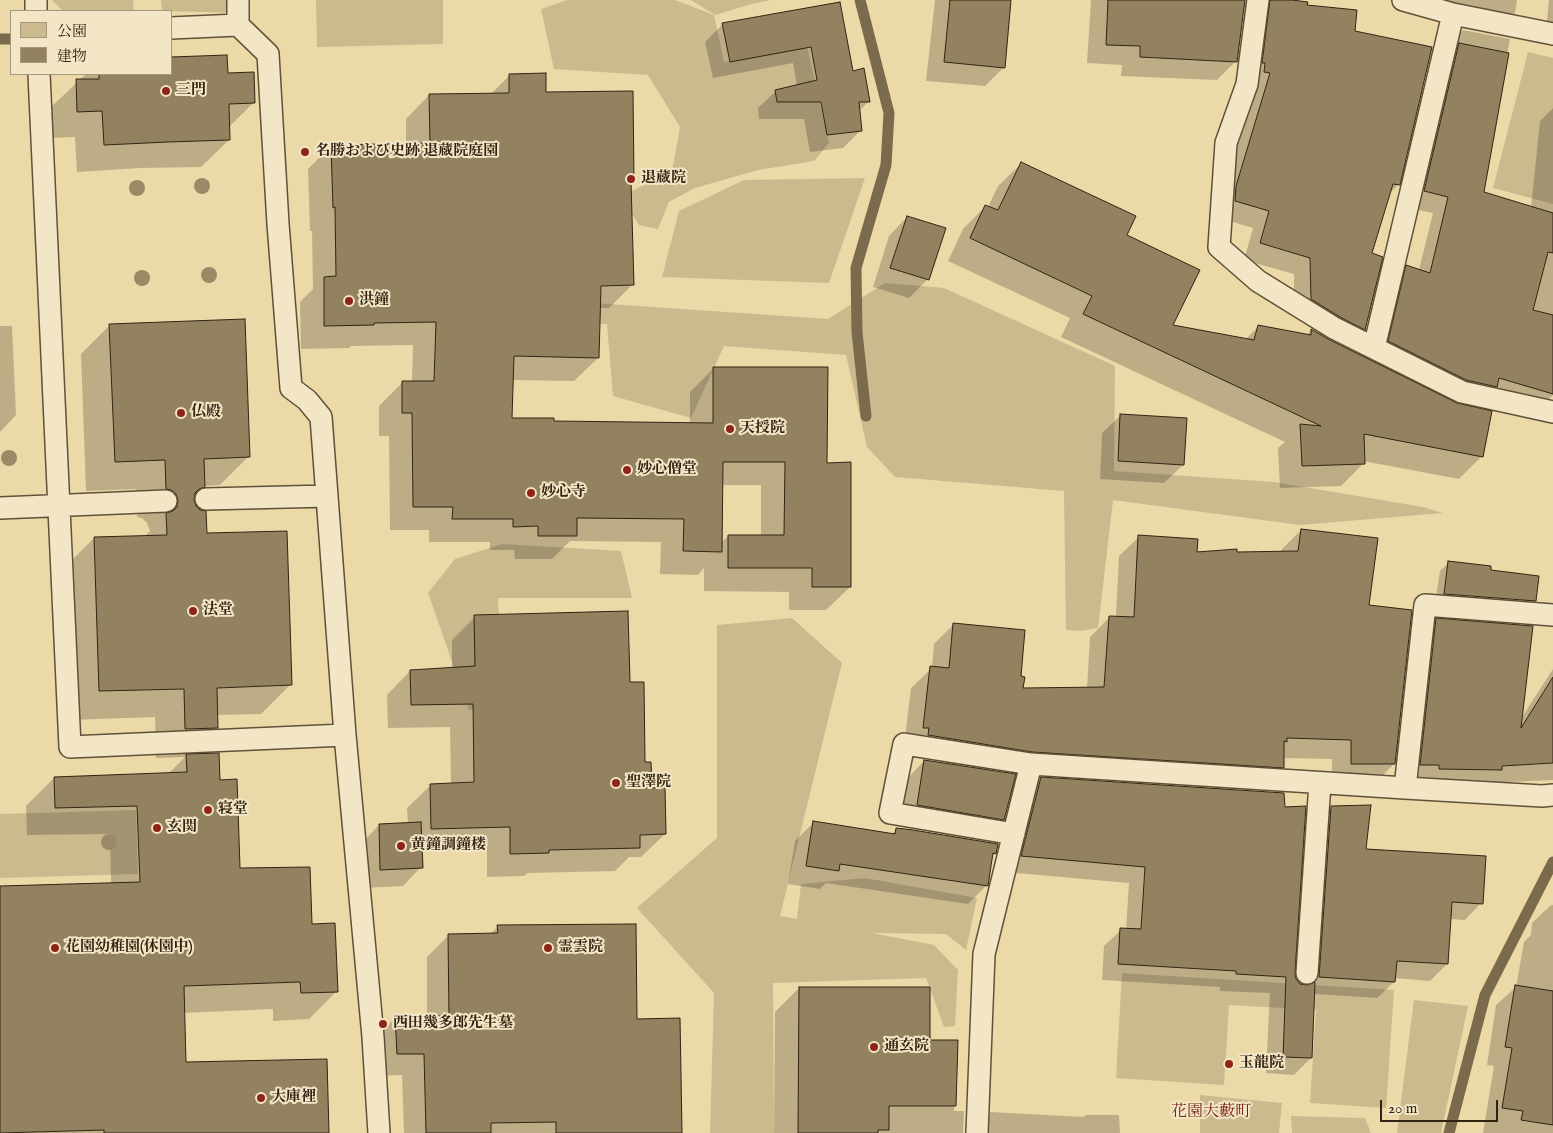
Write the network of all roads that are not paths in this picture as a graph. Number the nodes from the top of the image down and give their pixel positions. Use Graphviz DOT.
graph roads {
  1 [pos="238,0"];
  2 [pos="1258,0"];
  3 [pos="1403,0"];
  4 [pos="1453,14"];
  5 [pos="238,25"];
  6 [pos="172,28"];
  7 [pos="1553,34"];
  8 [pos="39,75"];
  9 [pos="1374,348"];
  10 [pos="1553,412"];
  11 [pos="327,496"];
  12 [pos="206,499"];
  13 [pos="166,501"];
  14 [pos="59,506"];
  15 [pos="0,508"];
  16 [pos="1553,615"];
  17 [pos="345,735"];
  18 [pos="1031,764"];
  19 [pos="1320,782"];
  20 [pos="1405,788"];
  21 [pos="1553,795"];
  22 [pos="1014,834"];
  23 [pos="1307,973"];
  24 [pos="379,1133"];
  25 [pos="977,1133"];
  1 -- 5 [label="lane"];
  2 -- 9 [label="lane"];
  3 -- 4 [label="lane"];
  4 -- 7 [label="lane"];
  4 -- 9 [label="lane"];
  5 -- 6 [label="lane"];
  5 -- 11 [label="lane"];
  8 -- 14 [label="lane"];
  9 -- 10 [label="lane"];
  11 -- 12 [label="lane"];
  11 -- 17 [label="lane"];
  13 -- 14 [label="lane"];
  14 -- 15 [label="lane"];
  14 -- 17 [label="lane"];
  16 -- 20 [label="lane"];
  17 -- 24 [label="lane"];
  18 -- 19 [label="lane"];
  18 -- 22 [label="lane"];
  18 -- 22 [label="lane"];
  19 -- 20 [label="lane"];
  19 -- 23 [label="lane"];
  20 -- 21 [label="lane"];
  22 -- 25 [label="lane"];
}
